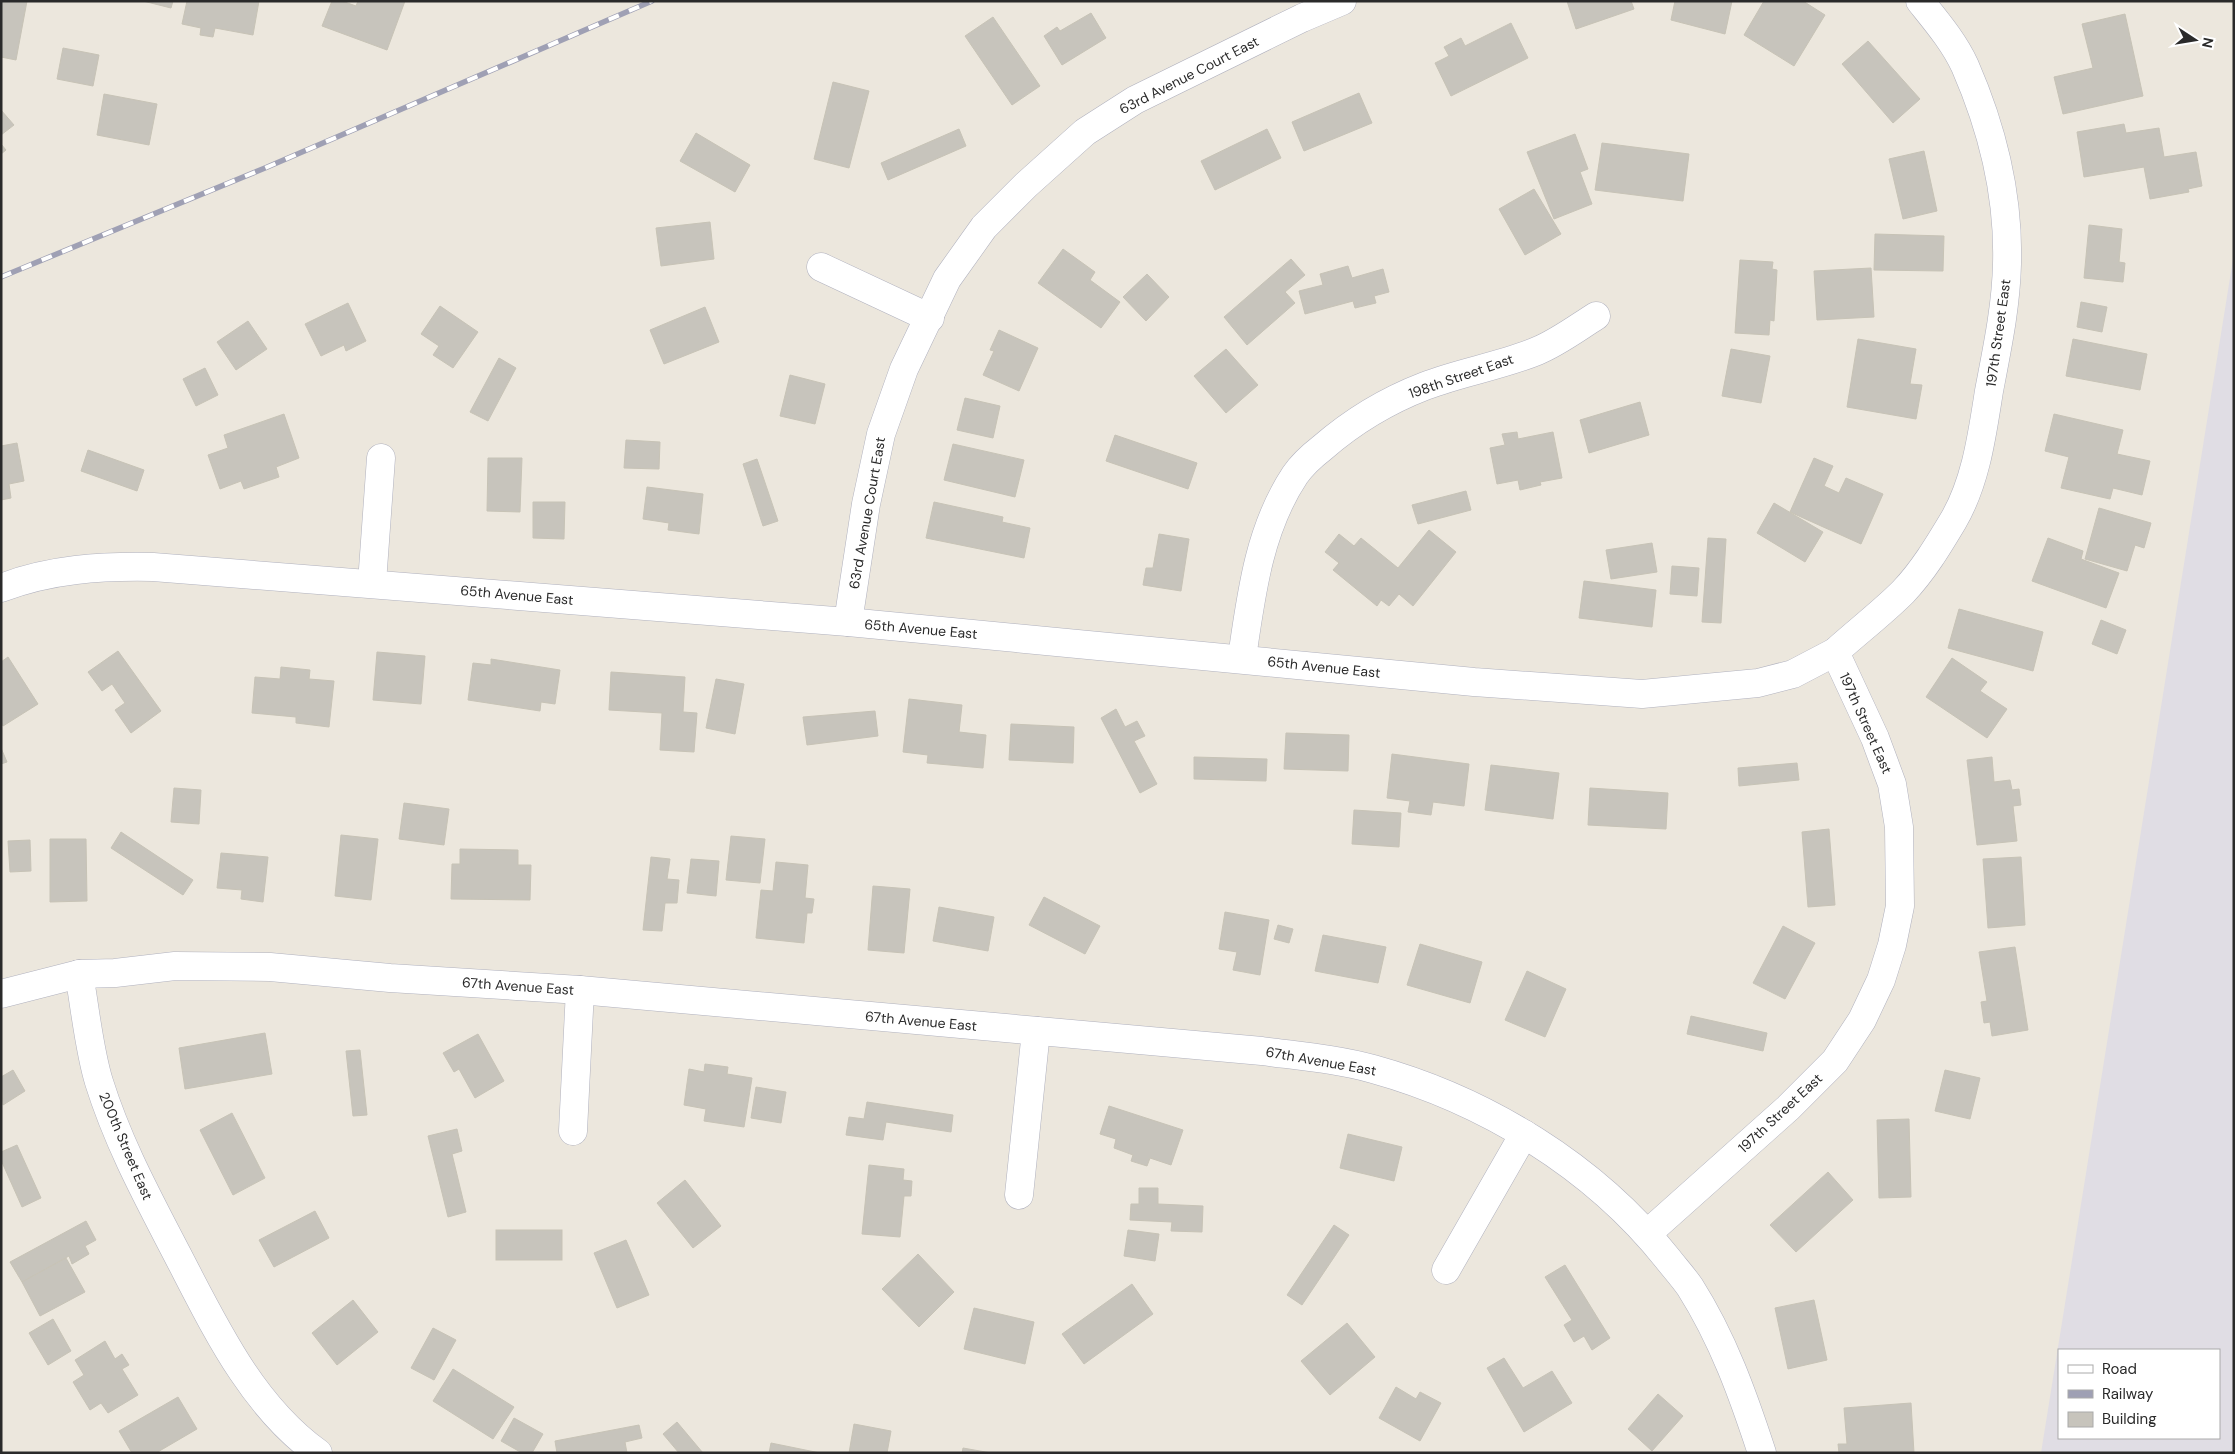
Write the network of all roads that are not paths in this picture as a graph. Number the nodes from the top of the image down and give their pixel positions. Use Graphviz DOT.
graph roads {
  1 [pos="1342,1"];
  2 [pos="1920,1"];
  3 [pos="821,267"];
  4 [pos="1596,316"];
  5 [pos="930,318"];
  6 [pos="380,458"];
  7 [pos="372,583"];
  8 [pos="1,588"];
  9 [pos="848,622"];
  10 [pos="1834,652"];
  11 [pos="1242,658"];
  12 [pos="79,974"];
  13 [pos="580,990"];
  14 [pos="1,994"];
  15 [pos="1036,1031"];
  16 [pos="573,1131"];
  17 [pos="1524,1134"];
  18 [pos="1019,1195"];
  19 [pos="1648,1233"];
  20 [pos="1446,1270"];
  21 [pos="318,1453"];
  22 [pos="1762,1453"];
  1 -- 5 [label="street, 63rd Avenue Court East"];
  2 -- 10 [label="street, 197th Street East"];
  3 -- 5 [label="street"];
  4 -- 11 [label="street, 198th Street East"];
  5 -- 9 [label="street, 63rd Avenue Court East"];
  6 -- 7 [label="street"];
  7 -- 8 [label="street, 65th Avenue East"];
  7 -- 9 [label="street, 65th Avenue East"];
  9 -- 11 [label="street, 65th Avenue East"];
  10 -- 11 [label="street, 65th Avenue East"];
  10 -- 19 [label="street, 197th Street East"];
  12 -- 13 [label="street, 67th Avenue East"];
  12 -- 14 [label="street, 67th Avenue East"];
  12 -- 21 [label="street, 200th Street East"];
  13 -- 15 [label="street, 67th Avenue East"];
  13 -- 16 [label="street"];
  15 -- 17 [label="street, 67th Avenue East"];
  15 -- 18 [label="street"];
  17 -- 19 [label="street, 67th Avenue East"];
  17 -- 20 [label="street"];
  19 -- 22 [label="street"];
}
